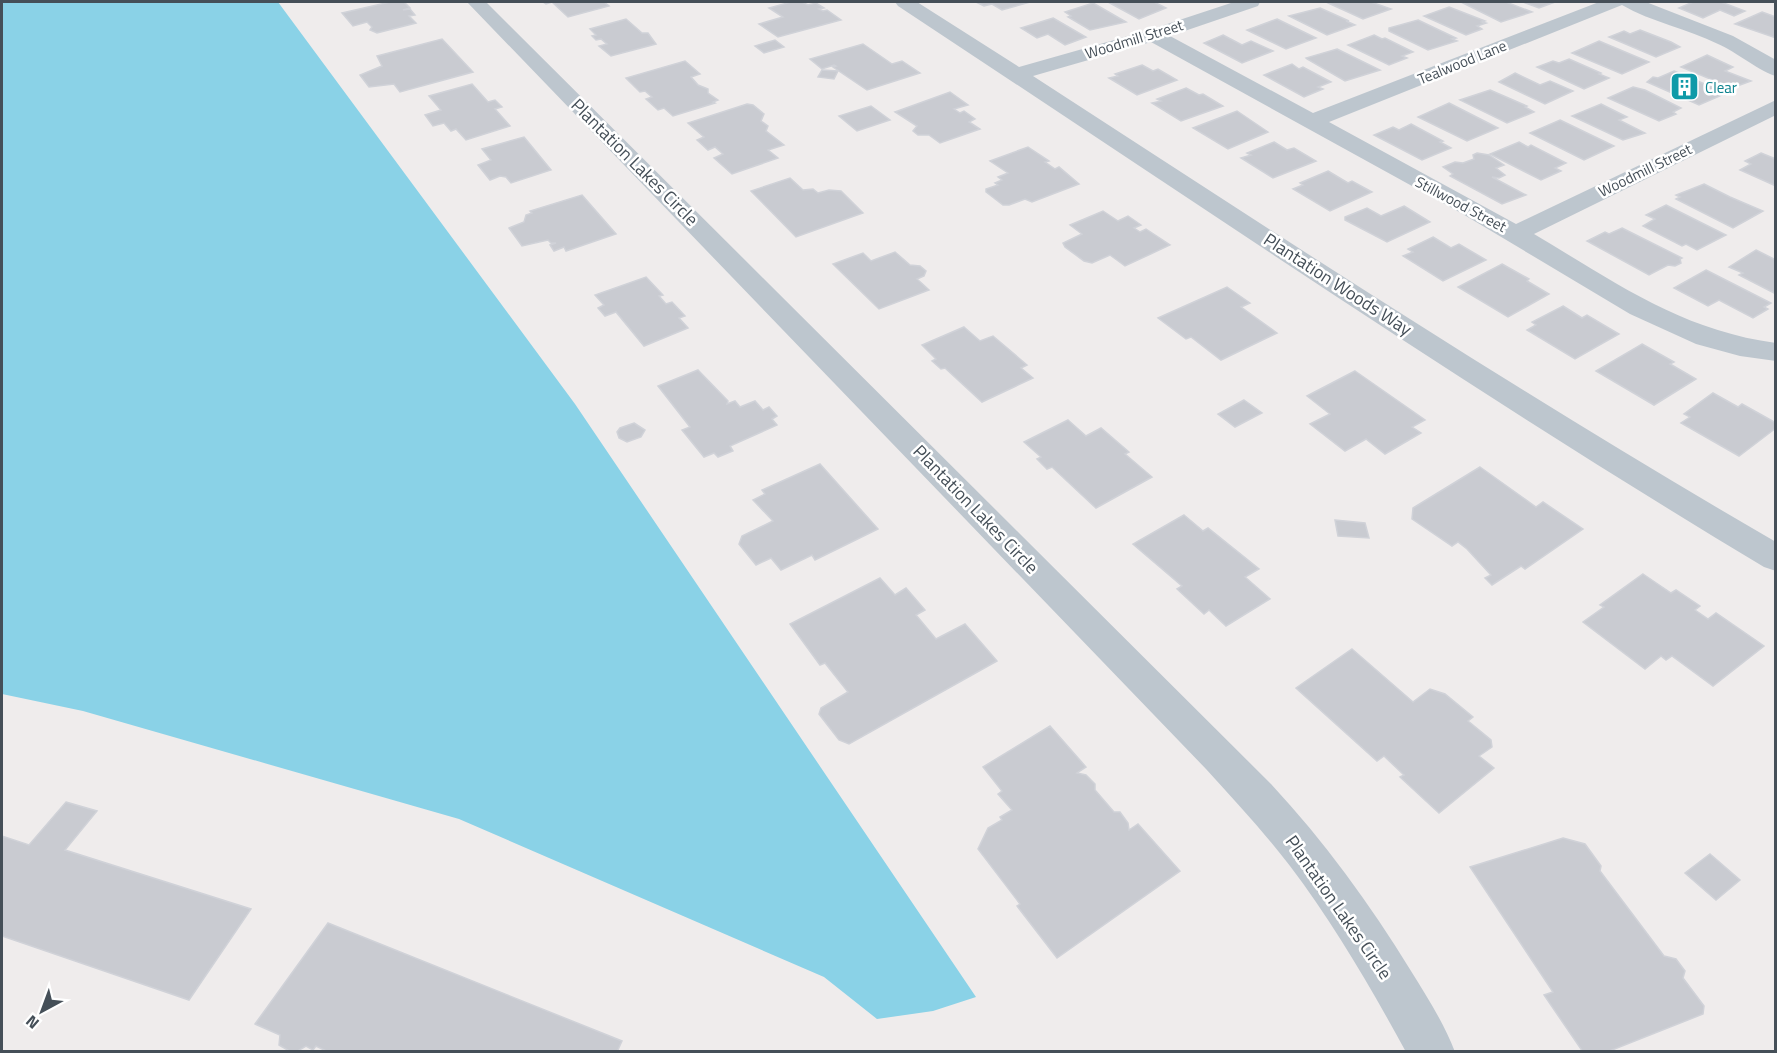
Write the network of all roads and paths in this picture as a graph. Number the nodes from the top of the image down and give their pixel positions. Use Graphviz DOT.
graph roads {
  1 [pos="476,2"];
  2 [pos="905,2"];
  3 [pos="1251,2"];
  4 [pos="1615,2"];
  5 [pos="1630,2"];
  6 [pos="1153,35"];
  7 [pos="1776,69"];
  8 [pos="1017,74"];
  9 [pos="1776,106"];
  10 [pos="1310,122"];
  11 [pos="1515,234"];
  12 [pos="1776,352"];
  13 [pos="1776,558"];
  14 [pos="1432,1052"];
  1 -- 14 [label="street, Plantation Lakes Circle"];
  2 -- 8 [label="street, Plantation Woods Way"];
  3 -- 6 [label="street, Woodmill Street"];
  4 -- 10 [label="street, Tealwood Lane"];
  5 -- 7 [label="street"];
  6 -- 8 [label="street, Woodmill Street"];
  6 -- 10 [label="street, Stillwood Street"];
  8 -- 13 [label="street, Plantation Woods Way"];
  9 -- 11 [label="street, Woodmill Street"];
  10 -- 11 [label="street, Stillwood Street"];
  11 -- 12 [label="street, Stillwood Street"];
}
